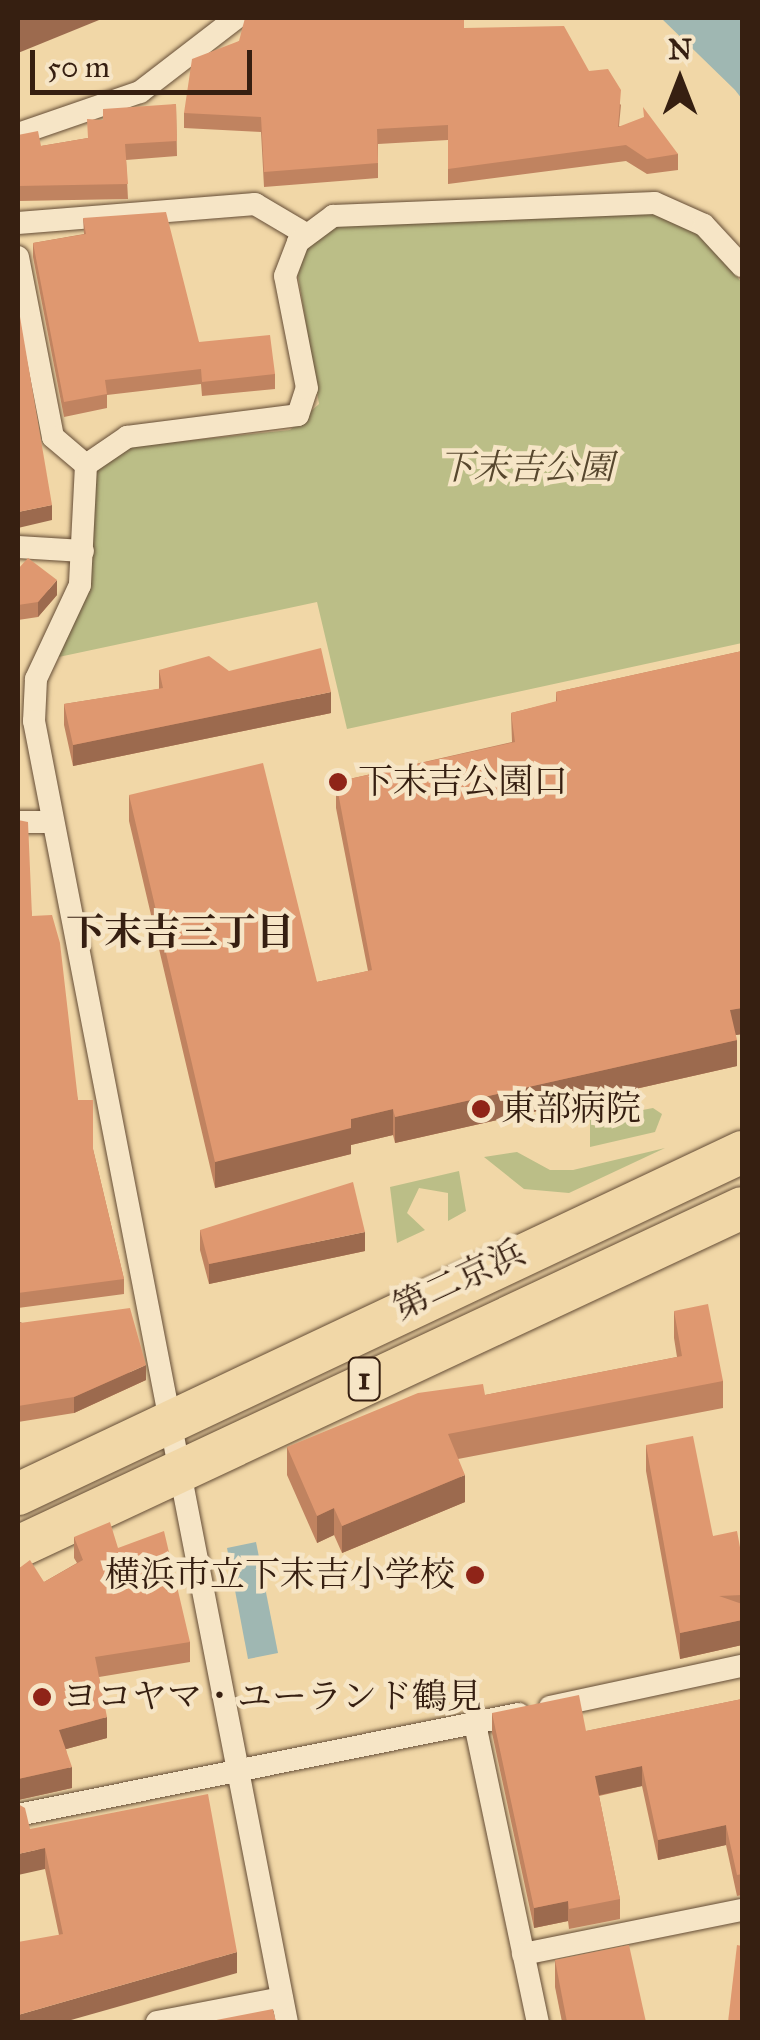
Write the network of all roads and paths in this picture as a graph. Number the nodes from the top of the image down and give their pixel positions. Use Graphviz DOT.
graph roads {
  1 [pos="236,18"];
  2 [pos="18,134"];
  3 [pos="18,223"];
  4 [pos="306,234"];
  5 [pos="18,256"];
  6 [pos="742,266"];
  7 [pos="86,465"];
  8 [pos="18,548"];
  9 [pos="82,552"];
  10 [pos="18,675"];
  11 [pos="35,703"];
  12 [pos="18,822"];
  13 [pos="54,822"];
  14 [pos="742,1152"];
  15 [pos="742,1208"];
  16 [pos="149,1306"];
  17 [pos="112,1311"];
  18 [pos="168,1416"];
  19 [pos="175,1466"];
  20 [pos="18,1494"];
  21 [pos="18,1548"];
  22 [pos="742,1666"];
  23 [pos="475,1724"];
  24 [pos="234,1770"];
  25 [pos="18,1815"];
  26 [pos="742,1910"];
  27 [pos="523,1954"];
  28 [pos="282,1998"];
  29 [pos="157,2022"];
  30 [pos="287,2022"];
  31 [pos="538,2022"];
  1 -- 2 [label="street"];
  3 -- 4 [label="street"];
  4 -- 6 [label="street"];
  4 -- 7 [label="street"];
  5 -- 7 [label="street"];
  7 -- 9 [label="street"];
  8 -- 9 [label="street"];
  9 -- 11 [label="street"];
  10 -- 11 [label="street"];
  11 -- 13 [label="street"];
  12 -- 13 [label="street"];
  13 -- 16 [label="street"];
  14 -- 18 [label="highway, 第二京浜 / 1"];
  15 -- 19 [label="highway, 第二京浜 / 1"];
  16 -- 17 [label="street"];
  16 -- 18 [label="street"];
  18 -- 19 [label="street"];
  18 -- 20 [label="highway, 第二京浜 / 1"];
  19 -- 21 [label="highway, 第二京浜 / 1"];
  19 -- 24 [label="street"];
  22 -- 23 [label="street"];
  23 -- 24 [label="street"];
  23 -- 27 [label="street"];
  24 -- 25 [label="street"];
  24 -- 28 [label="street"];
  26 -- 27 [label="street"];
  27 -- 31 [label="street"];
  28 -- 29 [label="street"];
  28 -- 30 [label="street"];
}
